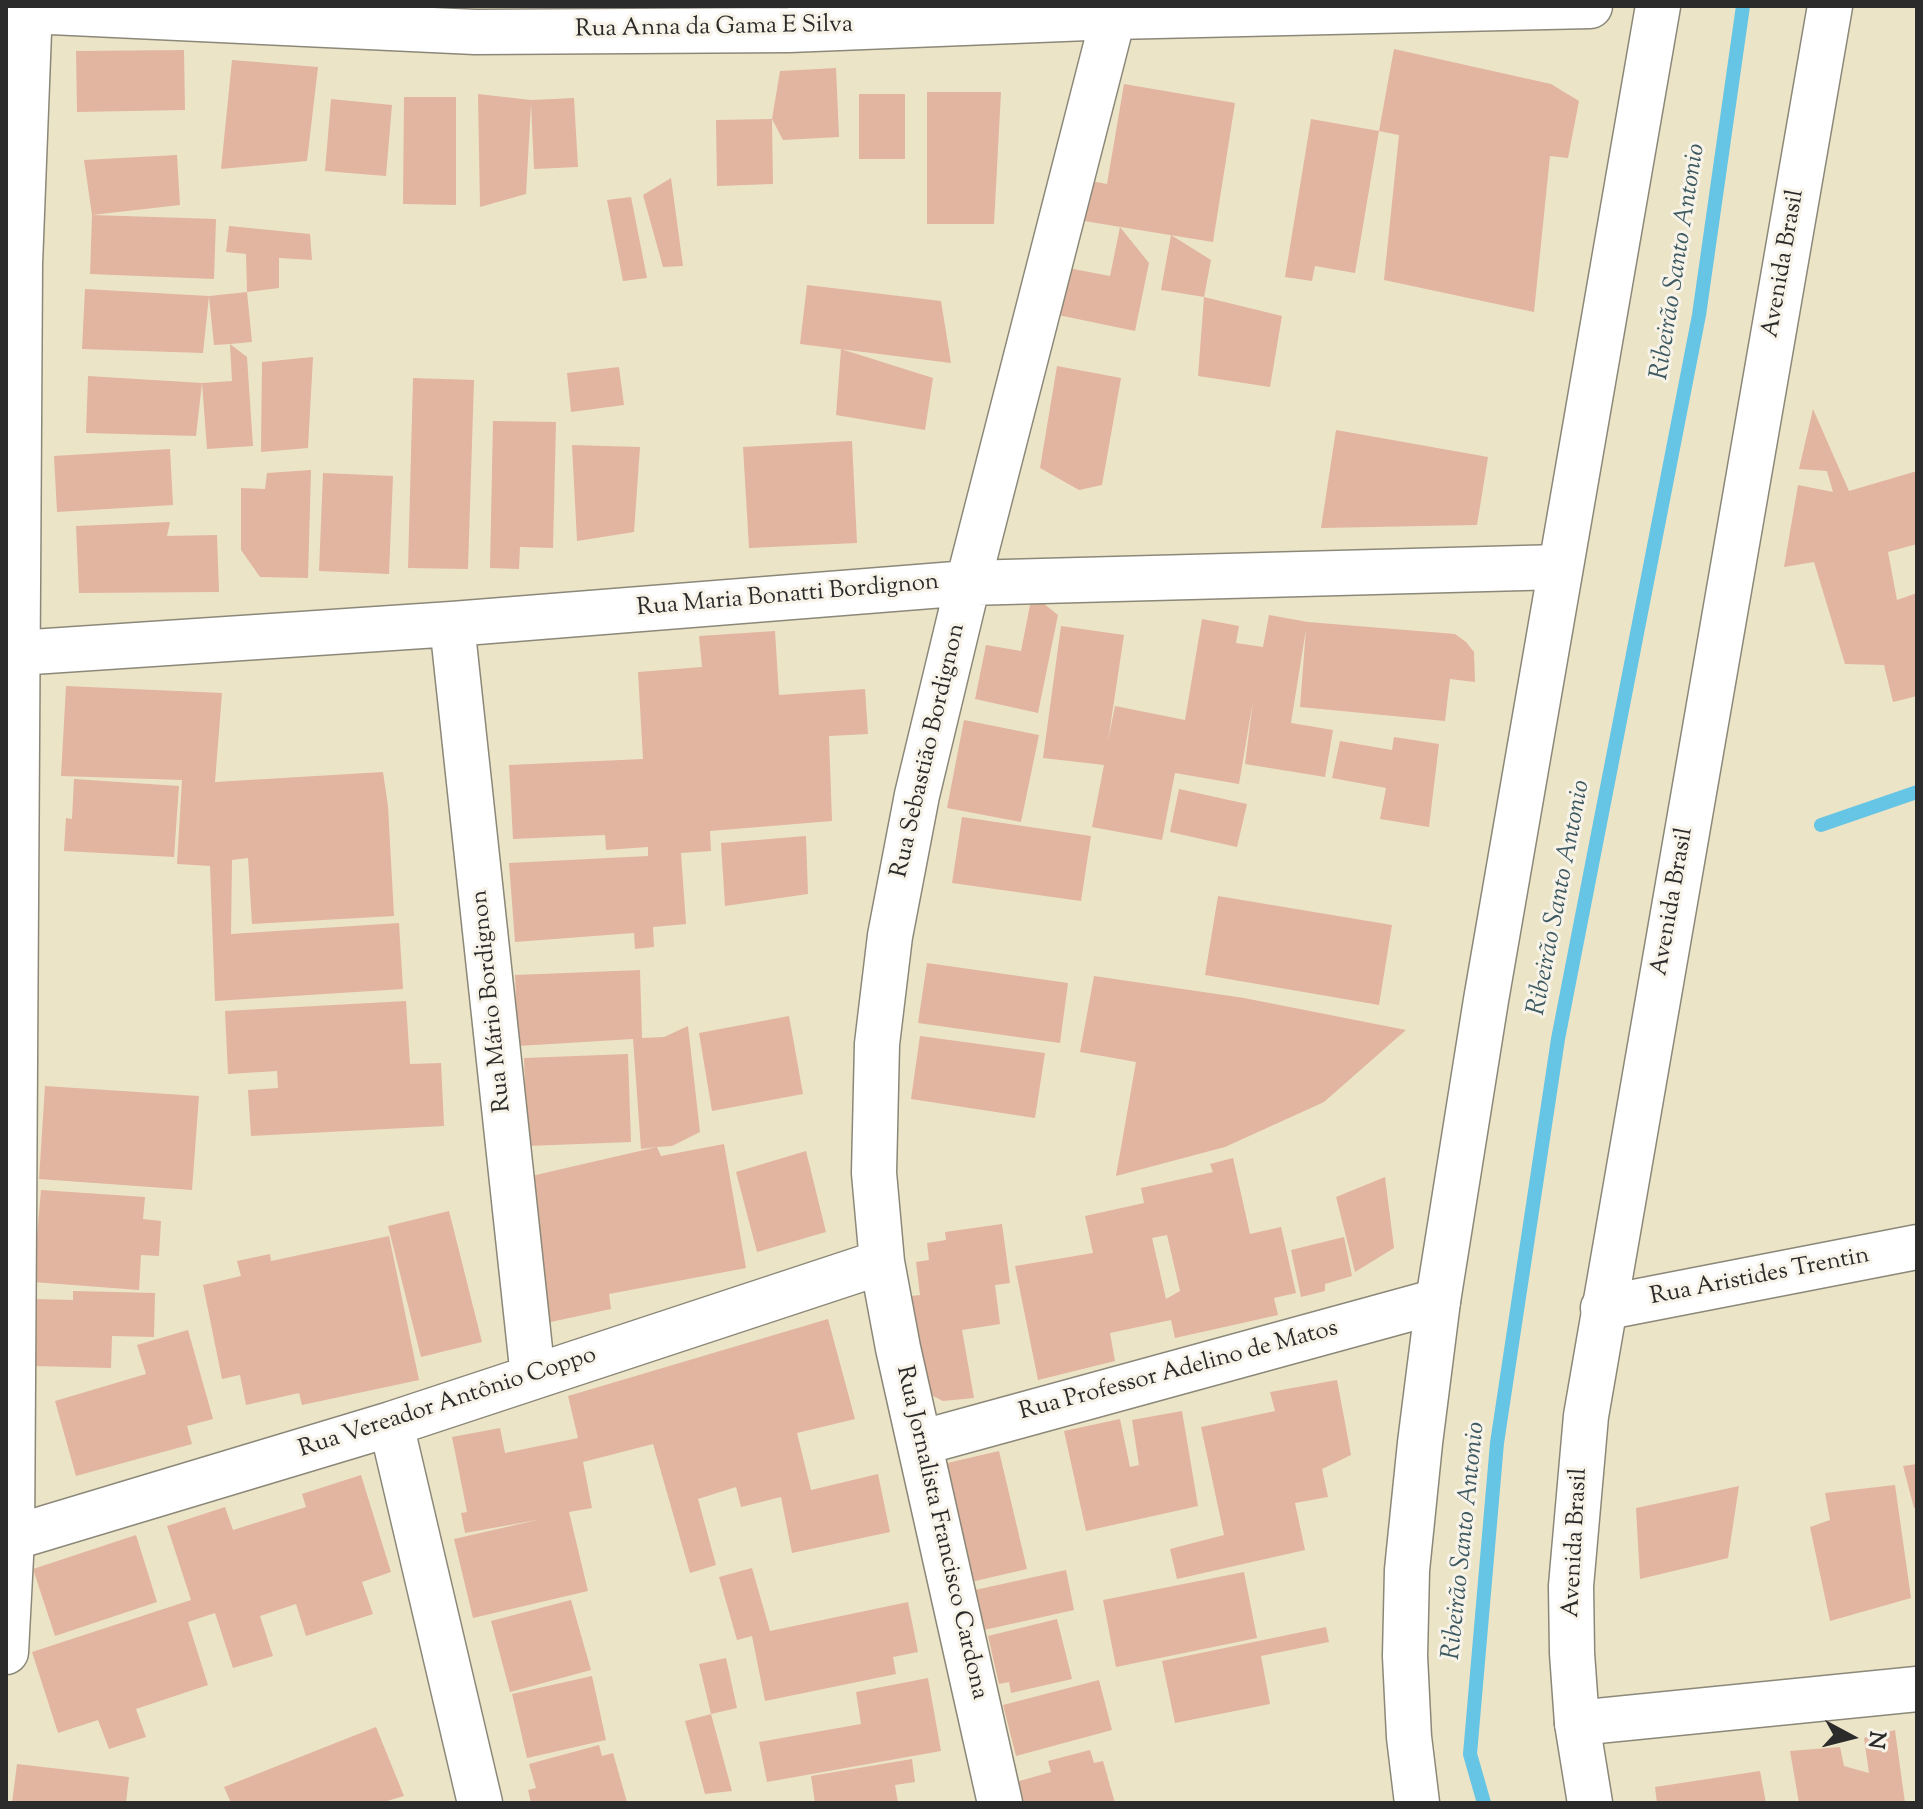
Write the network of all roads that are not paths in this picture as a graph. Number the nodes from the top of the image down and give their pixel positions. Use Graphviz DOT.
graph roads {
  1 [pos="1590,6"];
  2 [pos="1658,6"];
  3 [pos="1830,6"];
  4 [pos="30,9"];
  5 [pos="1114,12"];
  6 [pos="791,18"];
  7 [pos="476,19"];
  8 [pos="13,263"];
  9 [pos="1560,567"];
  10 [pos="968,583"];
  11 [pos="452,624"];
  12 [pos="17,653"];
  13 [pos="1917,1247"];
  14 [pos="882,1262"];
  15 [pos="1438,1301"];
  16 [pos="1603,1308"];
  17 [pos="533,1377"];
  18 [pos="391,1424"];
  19 [pos="920,1443"];
  20 [pos="12,1538"];
  21 [pos="6,1652"];
  22 [pos="1917,1689"];
  23 [pos="1577,1723"];
  24 [pos="480,1803"];
  25 [pos="1000,1803"];
  26 [pos="1417,1803"];
  27 [pos="1590,1803"];
  1 -- 5 [label="street, Rua Anna da Gama E Silva"];
  2 -- 9 [label="street"];
  3 -- 16 [label="street, Avenida Brasil"];
  4 -- 7 [label="street, Rua Anna da Gama E Silva"];
  4 -- 8 [label="street"];
  5 -- 6 [label="street, Rua Anna da Gama E Silva"];
  5 -- 10 [label="street, Rua Sebastião Bordignon"];
  6 -- 7 [label="street, Rua Anna da Gama E Silva"];
  8 -- 12 [label="street"];
  9 -- 10 [label="street, Rua Maria Bonatti Bordignon"];
  9 -- 15 [label="street"];
  10 -- 11 [label="street, Rua Maria Bonatti Bordignon"];
  10 -- 14 [label="street, Rua Sebastião Bordignon"];
  11 -- 12 [label="street, Rua Maria Bonatti Bordignon"];
  11 -- 17 [label="street, Rua Mário Bordignon"];
  12 -- 20 [label="street"];
  13 -- 16 [label="street, Rua Aristides Trentin"];
  14 -- 17 [label="street, Rua Vereador Antônio Coppo"];
  14 -- 19 [label="street, Rua Jornalista Francisco Cardona"];
  15 -- 19 [label="street, Rua Professor Adelino de Matos"];
  15 -- 26 [label="street"];
  16 -- 23 [label="street, Avenida Brasil"];
  17 -- 18 [label="street, Rua Vereador Antônio Coppo"];
  18 -- 20 [label="street, Rua Vereador Antônio Coppo"];
  18 -- 24 [label="street"];
  19 -- 25 [label="street, Rua Jornalista Francisco Cardona"];
  20 -- 21 [label="street"];
  22 -- 23 [label="street"];
  23 -- 27 [label="street, Avenida Brasil"];
}
